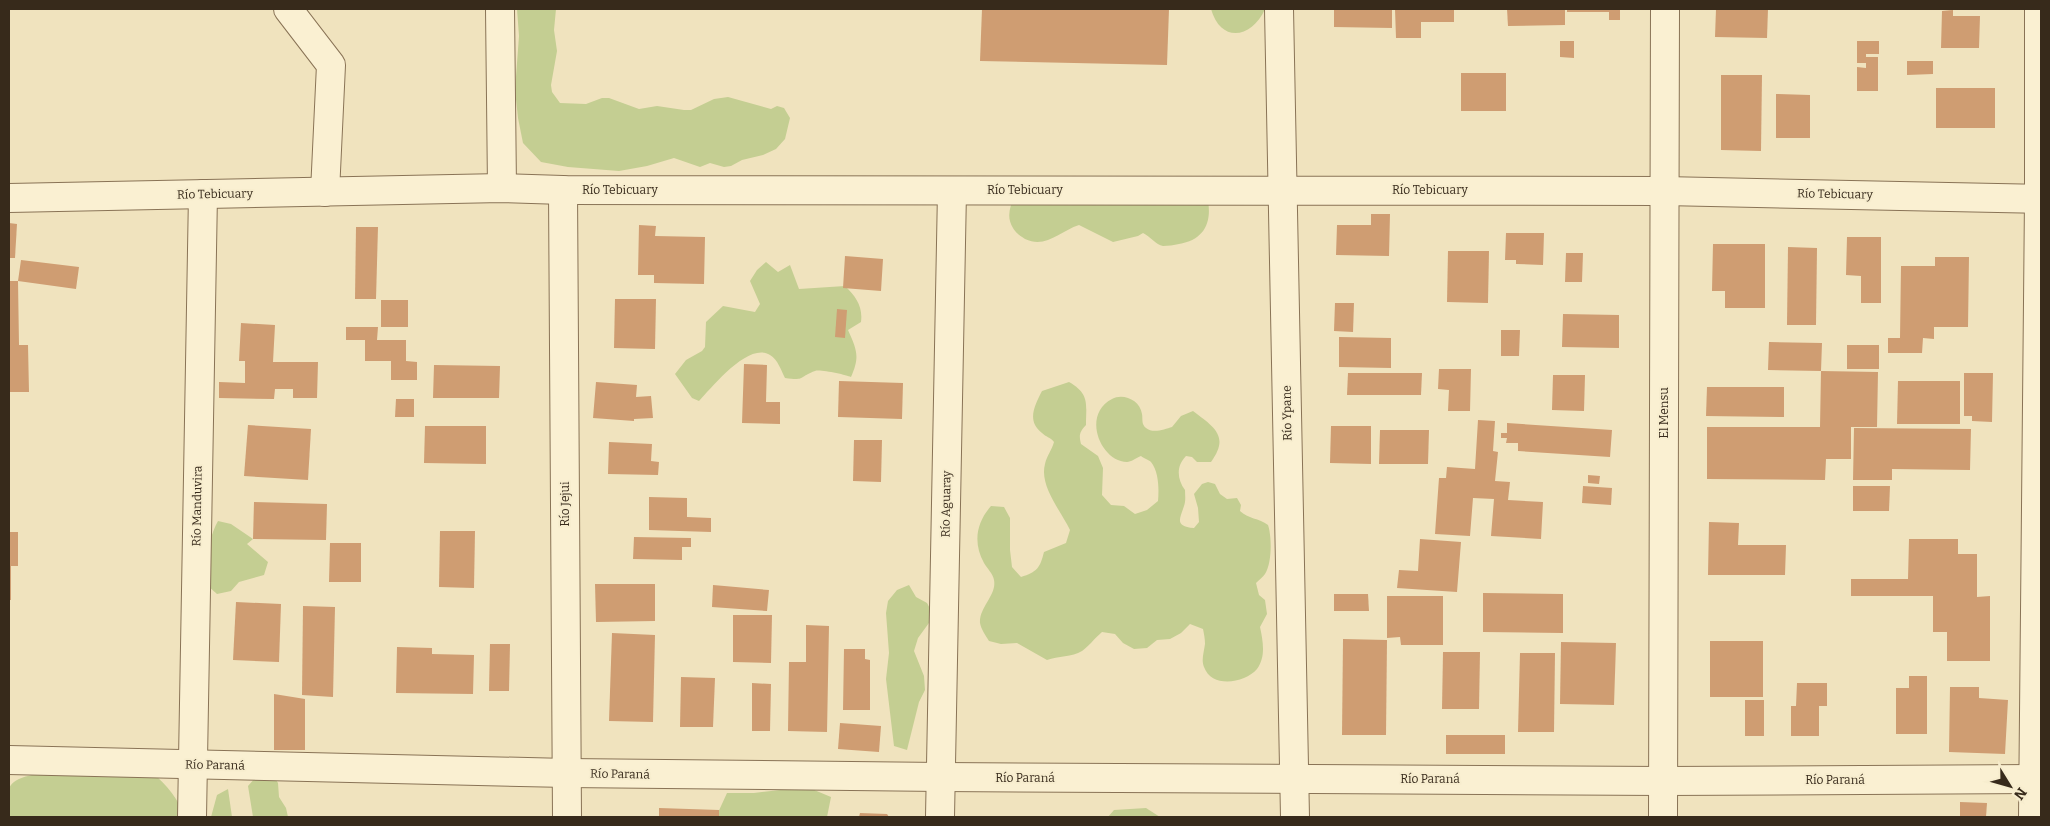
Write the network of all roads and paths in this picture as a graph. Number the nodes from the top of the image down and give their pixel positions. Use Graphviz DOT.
graph roads {
  1 [pos="288,9"];
  2 [pos="500,9"];
  3 [pos="1279,9"];
  4 [pos="1665,9"];
  5 [pos="2039,9"];
  6 [pos="502,188"];
  7 [pos="563,190"];
  8 [pos="952,190"];
  9 [pos="1282,190"];
  10 [pos="1664,191"];
  11 [pos="325,192"];
  12 [pos="203,194"];
  13 [pos="9,198"];
  14 [pos="2040,198"];
  15 [pos="9,760"];
  16 [pos="192,764"];
  17 [pos="567,773"];
  18 [pos="941,777"];
  19 [pos="1295,779"];
  20 [pos="2037,779"];
  21 [pos="1663,781"];
  22 [pos="192,817"];
  23 [pos="567,817"];
  24 [pos="940,817"];
  25 [pos="1295,817"];
  26 [pos="1664,817"];
  27 [pos="2034,817"];
  1 -- 11 [label="street"];
  2 -- 6 [label="street"];
  3 -- 9 [label="street, Río Ypane"];
  4 -- 10 [label="street, El Mensu"];
  5 -- 14 [label="street"];
  6 -- 7 [label="street, Río Tebicuary"];
  6 -- 11 [label="street, Río Tebicuary"];
  7 -- 8 [label="street, Río Tebicuary"];
  7 -- 17 [label="street, Río Jejui"];
  8 -- 9 [label="street, Río Tebicuary"];
  8 -- 18 [label="street, Río Aguaray"];
  9 -- 10 [label="street, Río Tebicuary"];
  9 -- 19 [label="street, Río Ypane"];
  10 -- 14 [label="street, Río Tebicuary"];
  10 -- 21 [label="street, El Mensu"];
  11 -- 12 [label="street, Río Tebicuary"];
  12 -- 13 [label="street, Río Tebicuary"];
  12 -- 16 [label="street, Río Manduvira"];
  14 -- 20 [label="street"];
  15 -- 16 [label="street, Río Paraná"];
  16 -- 17 [label="street, Río Paraná"];
  16 -- 22 [label="street, Río Manduvira"];
  17 -- 18 [label="street, Río Paraná"];
  17 -- 23 [label="street, Río Jejui"];
  18 -- 19 [label="street, Río Paraná"];
  18 -- 24 [label="street, Río Aguaray"];
  19 -- 21 [label="street, Río Paraná"];
  19 -- 25 [label="street, Río Ypane"];
  20 -- 21 [label="street, Río Paraná"];
  20 -- 27 [label="street"];
  21 -- 26 [label="street, El Mensu"];
}
